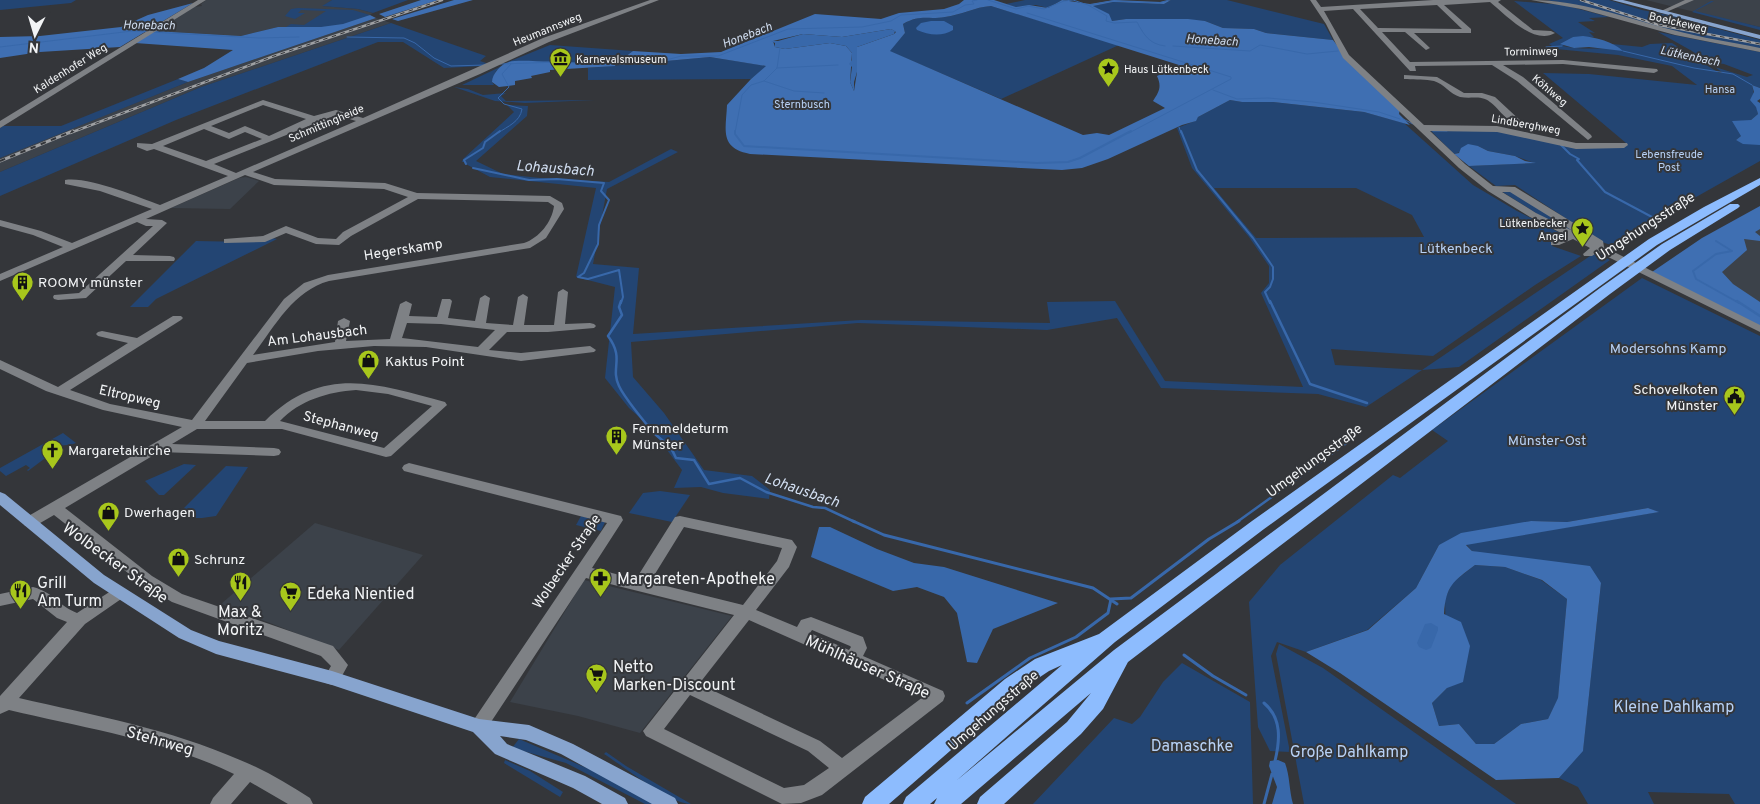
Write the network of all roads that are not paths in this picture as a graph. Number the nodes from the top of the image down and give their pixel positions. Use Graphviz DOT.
graph roads {
  1 [pos="203,0"];
  2 [pos="656,0"];
  3 [pos="1313,0"];
  4 [pos="1377,0"];
  5 [pos="1491,0"];
  6 [pos="1498,0"];
  7 [pos="1534,0"];
  8 [pos="1615,0"];
  9 [pos="1628,0"];
  10 [pos="1691,0"];
  11 [pos="1702,0"];
  12 [pos="1436,2"];
  13 [pos="1385,6"];
  14 [pos="1354,7"];
  15 [pos="1320,9"];
  16 [pos="1664,11"];
  17 [pos="1678,14"];
  18 [pos="1376,30"];
  19 [pos="1407,30"];
  20 [pos="1552,33"];
  21 [pos="1760,36"];
  22 [pos="1426,48"];
  23 [pos="1760,50"];
  24 [pos="497,63"];
  25 [pos="1494,63"];
  26 [pos="1408,64"];
  27 [pos="1654,71"];
  28 [pos="1407,77"];
  29 [pos="1422,78"];
  30 [pos="314,119"];
  31 [pos="363,121"];
  32 [pos="0,125"];
  33 [pos="1525,126"];
  34 [pos="206,127"];
  35 [pos="1423,128"];
  36 [pos="1588,137"];
  37 [pos="270,139"];
  38 [pos="140,145"];
  39 [pos="1624,145"];
  40 [pos="155,146"];
  41 [pos="206,164"];
  42 [pos="240,174"];
  43 [pos="1760,181"];
  44 [pos="68,182"];
  45 [pos="1491,189"];
  46 [pos="1760,192"];
  47 [pos="416,196"];
  48 [pos="159,208"];
  49 [pos="137,218"];
  50 [pos="0,222"];
  51 [pos="1581,231"];
  52 [pos="228,241"];
  53 [pos="1556,244"];
  54 [pos="72,247"];
  55 [pos="1588,254"];
  56 [pos="124,258"];
  57 [pos="170,259"];
  58 [pos="0,278"];
  59 [pos="562,292"];
  60 [pos="58,297"];
  61 [pos="524,297"];
  62 [pos="486,298"];
  63 [pos="446,301"];
  64 [pos="406,304"];
  65 [pos="177,318"];
  66 [pos="402,320"];
  67 [pos="442,320"];
  68 [pos="344,321"];
  69 [pos="480,324"];
  70 [pos="590,326"];
  71 [pos="505,328"];
  72 [pos="518,328"];
  73 [pos="559,328"];
  74 [pos="1760,329"];
  75 [pos="102,334"];
  76 [pos="139,342"];
  77 [pos="395,342"];
  78 [pos="340,344"];
  79 [pos="590,350"];
  80 [pos="481,352"];
  81 [pos="244,360"];
  82 [pos="0,364"];
  83 [pos="60,391"];
  84 [pos="269,424"];
  85 [pos="195,425"];
  86 [pos="159,448"];
  87 [pos="274,452"];
  88 [pos="409,468"];
  89 [pos="0,497"];
  90 [pos="53,508"];
  91 [pos="30,522"];
  92 [pos="582,571"];
  93 [pos="640,586"];
  94 [pos="118,593"];
  95 [pos="0,600"];
  96 [pos="746,612"];
  97 [pos="79,620"];
  98 [pos="1108,637"];
  99 [pos="1121,656"];
  100 [pos="332,678"];
  101 [pos="686,686"];
  102 [pos="3,706"];
  103 [pos="479,726"];
  104 [pos="842,768"];
  105 [pos="248,772"];
  106 [pos="219,804"];
  107 [pos="304,804"];
  108 [pos="619,804"];
  109 [pos="669,804"];
  110 [pos="873,804"];
  111 [pos="914,804"];
  112 [pos="945,804"];
  113 [pos="988,804"];
  1 -- 32 [label="street, Kaldenhofer Weg"];
  2 -- 24 [label="street, Heumannsweg"];
  3 -- 15 [label="street"];
  4 -- 13 [label="street"];
  5 -- 6 [label="street"];
  5 -- 12 [label="street"];
  5 -- 20 [label="street"];
  7 -- 23 [label="street, Boelckeweg"];
  8 -- 16 [label="main road"];
  9 -- 16 [label="main road"];
  10 -- 16 [label="street"];
  11 -- 17 [label="street"];
  12 -- 13 [label="street"];
  12 -- 19 [label="street"];
  13 -- 14 [label="street"];
  14 -- 15 [label="street"];
  14 -- 18 [label="street"];
  15 -- 35 [label="street"];
  16 -- 17 [label="main road"];
  17 -- 21 [label="main road"];
  18 -- 19 [label="street"];
  18 -- 26 [label="street"];
  19 -- 22 [label="street"];
  24 -- 31 [label="street, Schmittingheide"];
  25 -- 26 [label="street, Torminweg"];
  25 -- 27 [label="street, Torminweg"];
  25 -- 36 [label="street, Köhlweg"];
  26 -- 29 [label="street"];
  28 -- 29 [label="street"];
  29 -- 33 [label="street"];
  30 -- 31 [label="street"];
  30 -- 34 [label="street"];
  30 -- 37 [label="street"];
  31 -- 42 [label="street, Schmittingheide"];
  34 -- 37 [label="street"];
  34 -- 40 [label="street"];
  35 -- 39 [label="street, Lindberghweg"];
  35 -- 45 [label="street"];
  37 -- 41 [label="street"];
  38 -- 40 [label="street"];
  40 -- 41 [label="street, Hegerskamp"];
  41 -- 42 [label="street, Hegerskamp"];
  42 -- 47 [label="street, Hegerskamp"];
  42 -- 48 [label="street, Schmittingheide"];
  43 -- 98 [label="highway, Umgehungsstraße"];
  44 -- 48 [label="street"];
  45 -- 51 [label="street"];
  45 -- 74 [label="street"];
  46 -- 99 [label="highway"];
  47 -- 52 [label="street, Hegerskamp"];
  47 -- 81 [label="street, Hegerskamp"];
  48 -- 49 [label="street, Schmittingheide"];
  49 -- 54 [label="street, Schmittingheide"];
  49 -- 56 [label="street"];
  50 -- 54 [label="street"];
  51 -- 53 [label="street"];
  51 -- 55 [label="street"];
  54 -- 58 [label="street, Schmittingheide"];
  56 -- 57 [label="street"];
  56 -- 60 [label="street"];
  59 -- 73 [label="street"];
  61 -- 72 [label="street"];
  62 -- 69 [label="street"];
  63 -- 67 [label="street"];
  64 -- 66 [label="street"];
  65 -- 76 [label="street, Eltropweg"];
  66 -- 67 [label="street"];
  66 -- 77 [label="street"];
  67 -- 69 [label="street"];
  68 -- 78 [label="street"];
  69 -- 71 [label="street"];
  70 -- 73 [label="street"];
  71 -- 72 [label="street"];
  71 -- 80 [label="street"];
  72 -- 73 [label="street"];
  75 -- 76 [label="street"];
  76 -- 83 [label="street, Eltropweg"];
  77 -- 78 [label="street, Am Lohausbach"];
  77 -- 80 [label="street, Am Lohausbach"];
  78 -- 81 [label="street, Am Lohausbach"];
  79 -- 80 [label="street, Am Lohausbach"];
  81 -- 85 [label="street, Hegerskamp"];
  82 -- 83 [label="street, Eltropweg"];
  83 -- 85 [label="street, Eltropweg"];
  84 -- 84 [label="street, Stephanweg"];
  84 -- 85 [label="street, Stephanweg"];
  85 -- 86 [label="street, Hegerskamp"];
  86 -- 87 [label="street"];
  86 -- 90 [label="street, Hegerskamp"];
  88 -- 92 [label="street, Wolbecker Straße"];
  89 -- 91 [label="main road, Wolbecker Straße"];
  90 -- 91 [label="street, Hegerskamp"];
  90 -- 100 [label="street, Wolbecker Straße"];
  91 -- 94 [label="main road, Wolbecker Straße"];
  92 -- 93 [label="street, Mühlhäuser Straße"];
  92 -- 103 [label="street, Wolbecker Straße"];
  93 -- 96 [label="street, Mühlhäuser Straße"];
  93 -- 96 [label="street, Mühlhäuser Straße"];
  94 -- 97 [label="street"];
  94 -- 100 [label="main road, Wolbecker Straße"];
  95 -- 97 [label="street"];
  96 -- 101 [label="street, Mühlhäuser Straße"];
  96 -- 104 [label="street, Mühlhäuser Straße"];
  97 -- 102 [label="street"];
  98 -- 110 [label="highway"];
  98 -- 111 [label="highway, Umgehungsstraße"];
  99 -- 112 [label="highway"];
  99 -- 113 [label="highway"];
  100 -- 103 [label="main road, Wolbecker Straße"];
  101 -- 104 [label="street"];
  101 -- 104 [label="street, Mühlhäuser Straße"];
  102 -- 105 [label="street, Stehrweg"];
  103 -- 108 [label="main road, Wolbecker Straße"];
  103 -- 109 [label="main road, Wolbecker Straße"];
  105 -- 106 [label="street"];
  105 -- 107 [label="street, Stehrweg"];
}
